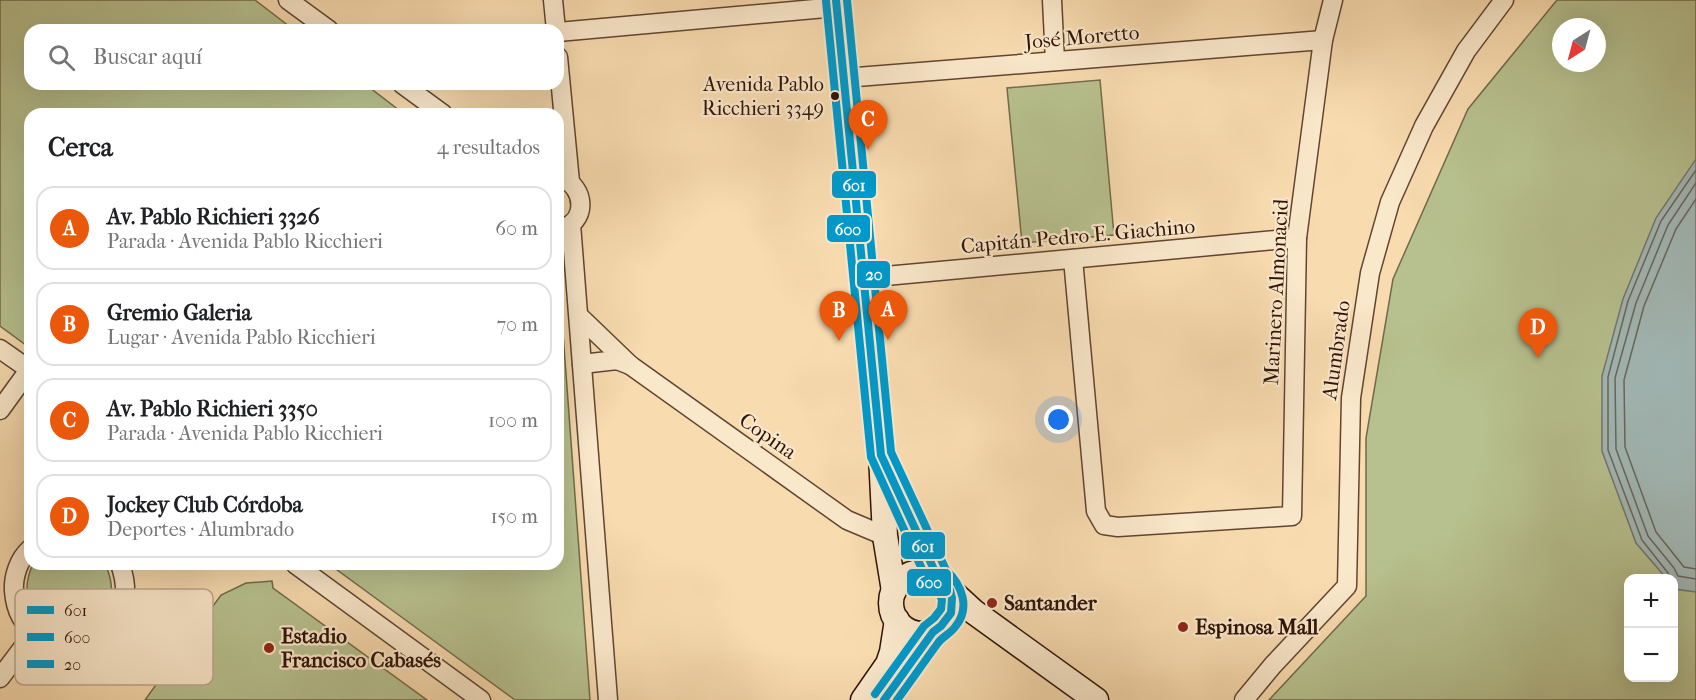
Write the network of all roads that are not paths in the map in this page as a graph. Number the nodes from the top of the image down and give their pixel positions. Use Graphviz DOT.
graph roads {
  1 [pos="553,0"];
  2 [pos="1052,0"];
  3 [pos="1333,0"];
  4 [pos="1504,0"];
  5 [pos="292,1"];
  6 [pos="836,3"];
  7 [pos="321,24"];
  8 [pos="556,24"];
  9 [pos="564,30"];
  10 [pos="1323,40"];
  11 [pos="1055,62"];
  12 [pos="844,78"];
  13 [pos="410,90"];
  14 [pos="560,90"];
  15 [pos="435,108"];
  16 [pos="561,108"];
  17 [pos="564,179"];
  18 [pos="564,227"];
  19 [pos="1297,238"];
  20 [pos="1073,259"];
  21 [pos="864,278"];
  22 [pos="579,316"];
  23 [pos="0,349"];
  24 [pos="582,364"];
  25 [pos="630,365"];
  26 [pos="24,366"];
  27 [pos="24,378"];
  28 [pos="0,410"];
  29 [pos="881,455"];
  30 [pos="885,536"];
  31 [pos="24,557"];
  32 [pos="122,570"];
  33 [pos="303,570"];
  34 [pos="944,583"];
  35 [pos="126,589"];
  36 [pos="894,591"];
  37 [pos="15,602"];
  38 [pos="897,620"];
  39 [pos="938,630"];
  40 [pos="15,658"];
  41 [pos="0,678"];
  42 [pos="481,700"];
  43 [pos="608,700"];
  44 [pos="863,700"];
  45 [pos="885,700"];
  46 [pos="1071,700"];
  47 [pos="1096,700"];
  48 [pos="1244,700"];
  1 -- 8 [label="street"];
  2 -- 11 [label="street"];
  3 -- 10 [label="street, Marinero Almonacid"];
  4 -- 48 [label="street, Alumbrado"];
  5 -- 7 [label="street"];
  6 -- 9 [label="street"];
  6 -- 12 [label="main road"];
  10 -- 11 [label="street, José Moretto"];
  10 -- 19 [label="street, Marinero Almonacid"];
  11 -- 12 [label="street, José Moretto"];
  12 -- 21 [label="main road"];
  13 -- 15 [label="street"];
  14 -- 16 [label="street"];
  17 -- 18 [label="street"];
  18 -- 22 [label="street"];
  19 -- 20 [label="street, Capitán Pedro E. Giachino"];
  19 -- 20 [label="street, Marinero Almonacid"];
  20 -- 21 [label="street, Capitán Pedro E. Giachino"];
  21 -- 29 [label="main road"];
  22 -- 24 [label="street"];
  22 -- 25 [label="street, Copina"];
  23 -- 26 [label="street"];
  24 -- 25 [label="street, Copina"];
  24 -- 43 [label="street"];
  25 -- 30 [label="street, Copina"];
  27 -- 28 [label="street"];
  29 -- 30 [label="main road"];
  29 -- 34 [label="main road"];
  30 -- 36 [label="main road"];
  31 -- 37 [label="street"];
  32 -- 35 [label="street"];
  33 -- 42 [label="street"];
  34 -- 36 [label="main road"];
  34 -- 39 [label="main road"];
  34 -- 47 [label="main road"];
  36 -- 38 [label="main road"];
  38 -- 39 [label="main road"];
  38 -- 44 [label="main road"];
  39 -- 45 [label="main road"];
  39 -- 46 [label="main road"];
  40 -- 41 [label="street"];
}
